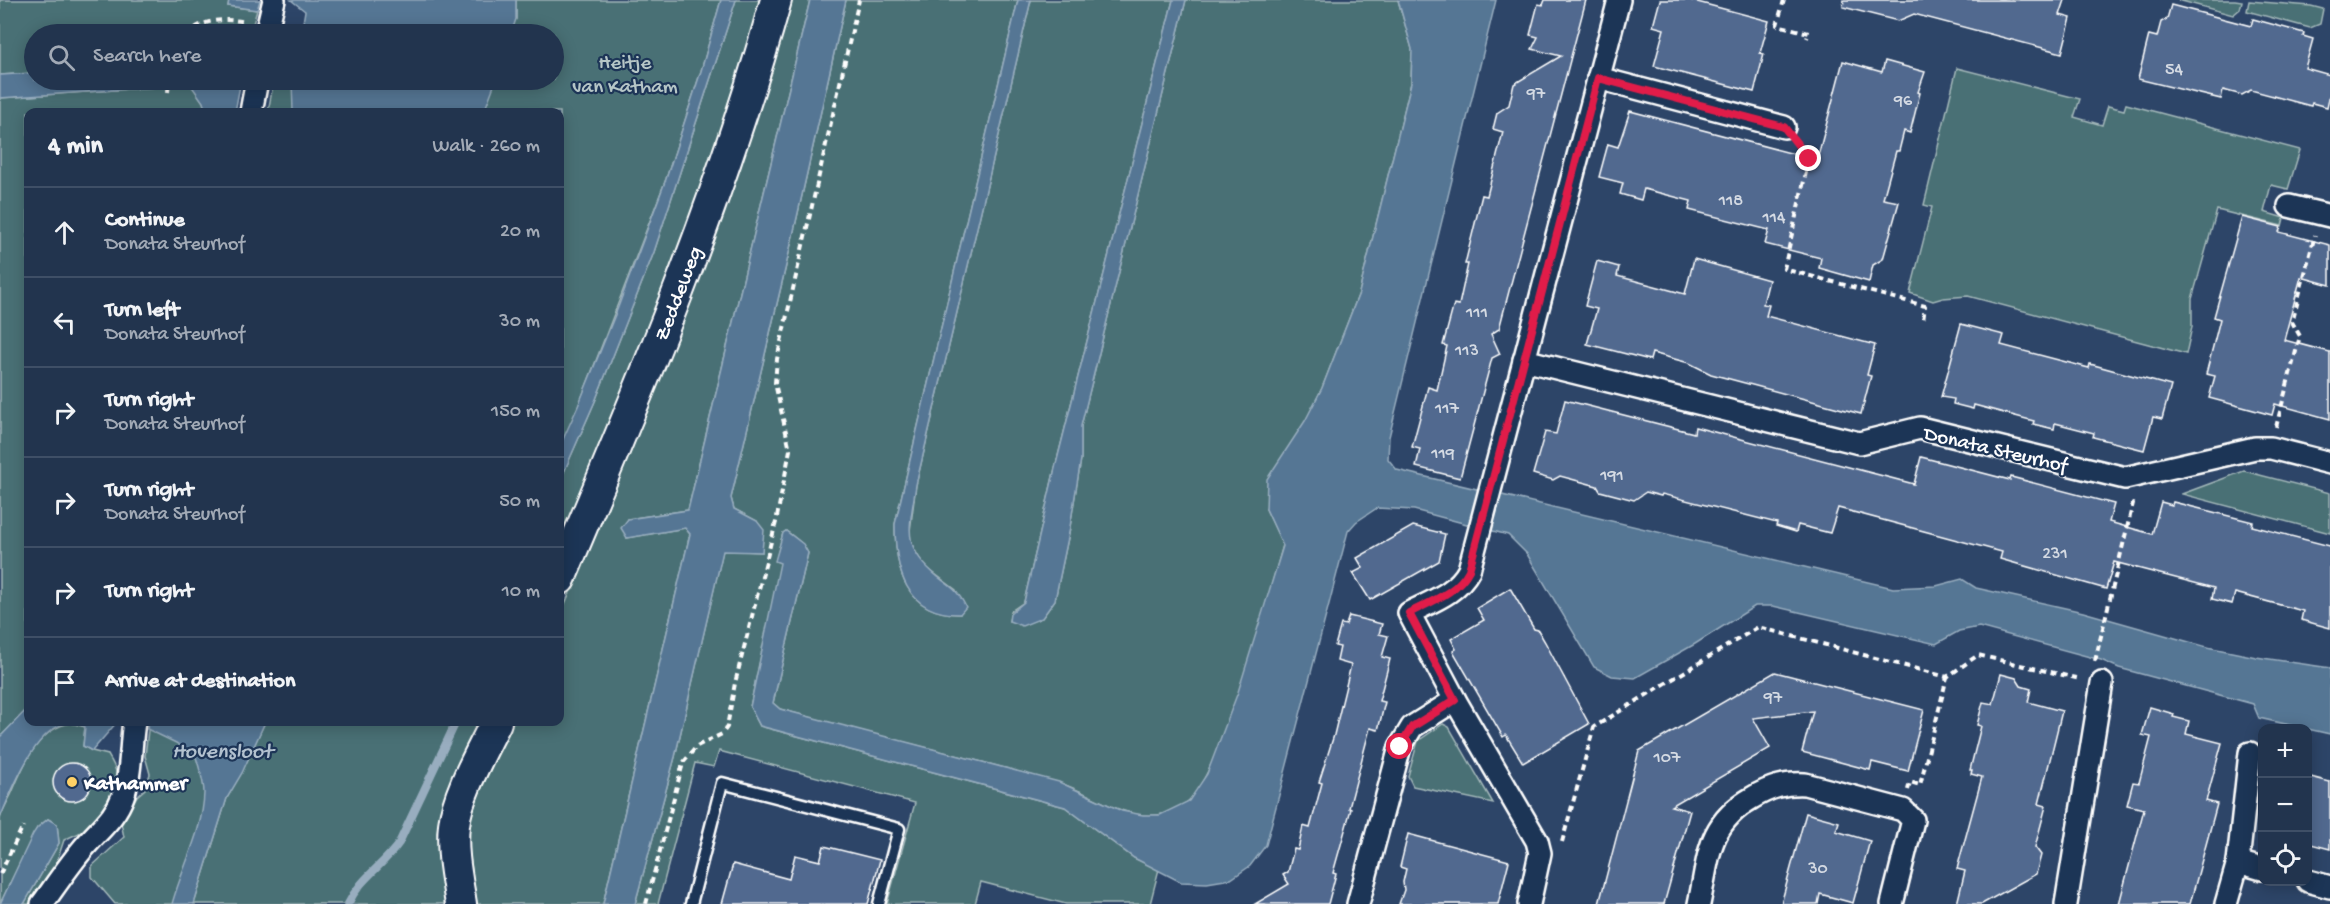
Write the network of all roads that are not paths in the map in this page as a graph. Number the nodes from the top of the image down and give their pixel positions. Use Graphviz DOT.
graph roads {
  1 [pos="274,0"];
  2 [pos="776,0"];
  3 [pos="1618,0"];
  4 [pos="268,24"];
  5 [pos="1598,78"];
  6 [pos="255,90"];
  7 [pos="252,108"];
  8 [pos="1784,127"];
  9 [pos="2289,206"];
  10 [pos="2325,214"];
  11 [pos="1524,360"];
  12 [pos="2330,463"];
  13 [pos="564,570"];
  14 [pos="2097,677"];
  15 [pos="1455,700"];
  16 [pos="134,726"];
  17 [pos="494,726"];
  18 [pos="2250,753"];
  19 [pos="2238,862"];
  20 [pos="2258,868"];
  21 [pos="2312,882"];
  22 [pos="2330,887"];
  23 [pos="42,904"];
  24 [pos="460,904"];
  25 [pos="691,904"];
  26 [pos="879,904"];
  27 [pos="1358,904"];
  28 [pos="1529,904"];
  29 [pos="1699,904"];
  30 [pos="1892,904"];
  31 [pos="2066,904"];
  32 [pos="2226,904"];
  1 -- 4 [label="street"];
  2 -- 13 [label="main road, Zeddeweg"];
  3 -- 5 [label="street"];
  5 -- 8 [label="street"];
  5 -- 11 [label="street"];
  6 -- 7 [label="street"];
  9 -- 10 [label="street"];
  11 -- 12 [label="street, Donata Steurhof"];
  11 -- 15 [label="street"];
  14 -- 31 [label="street"];
  15 -- 27 [label="street"];
  15 -- 28 [label="street"];
  16 -- 23 [label="street"];
  17 -- 24 [label="main road"];
  18 -- 19 [label="street"];
  19 -- 20 [label="street"];
  19 -- 32 [label="street"];
  21 -- 22 [label="street"];
  25 -- 26 [label="lane"];
  29 -- 30 [label="street"];
}
